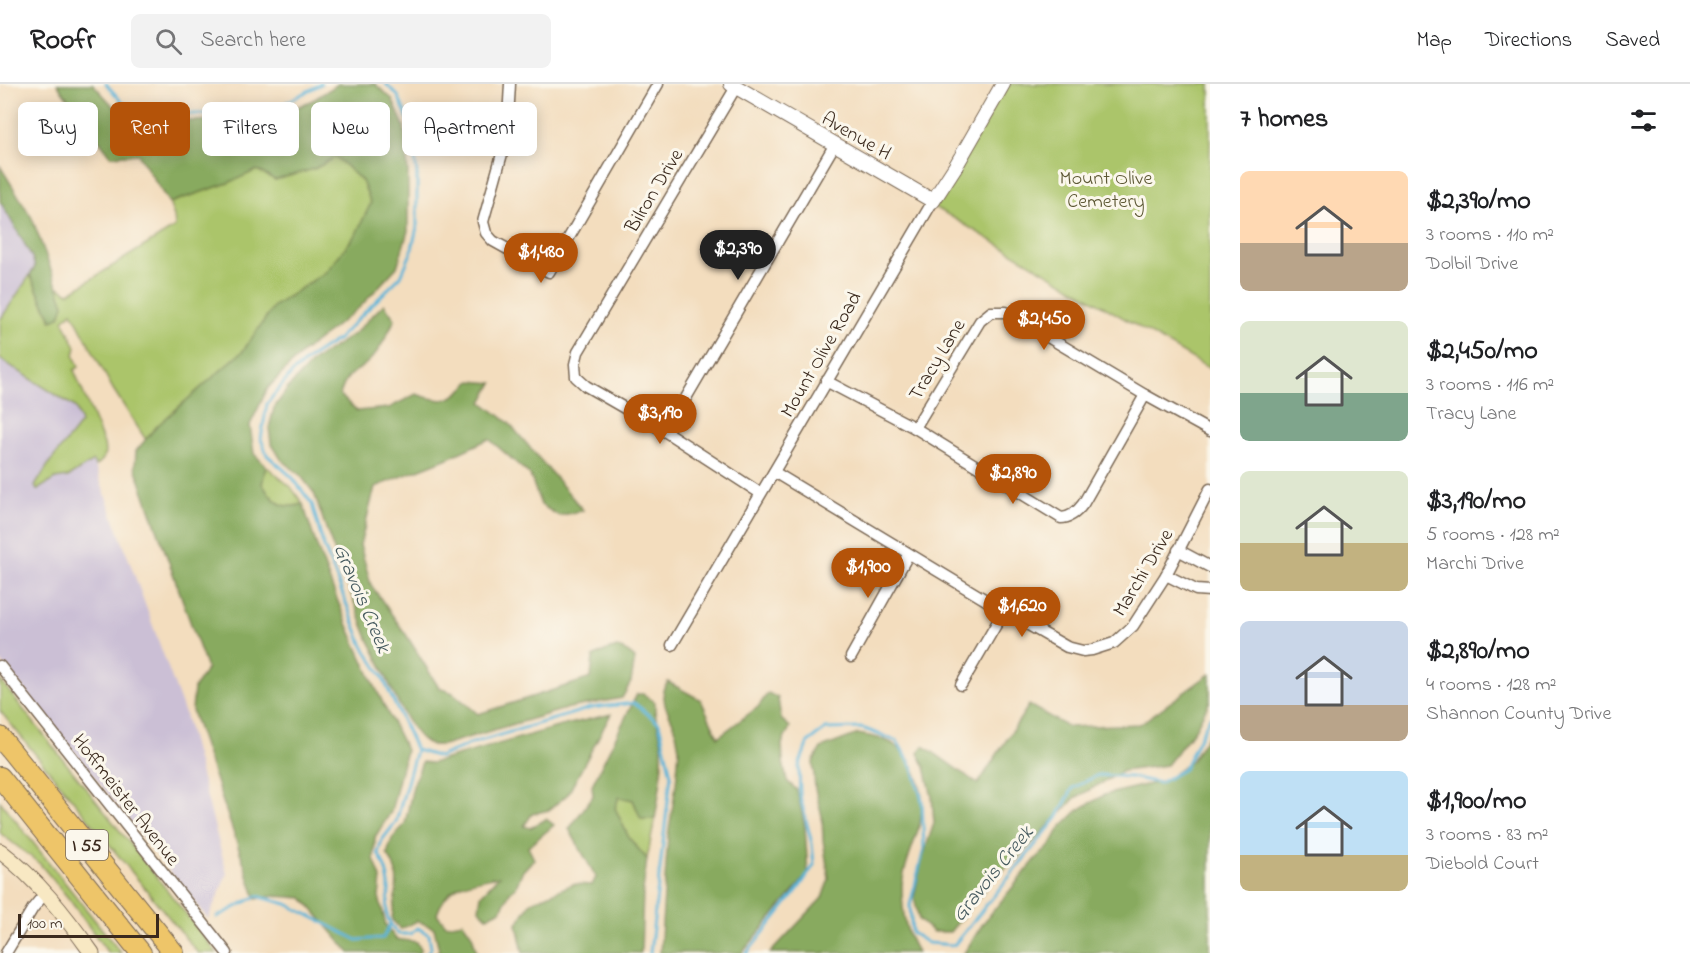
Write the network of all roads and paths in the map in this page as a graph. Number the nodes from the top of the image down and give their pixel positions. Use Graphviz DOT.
graph roads {
  1 [pos="510,84"];
  2 [pos="658,84"];
  3 [pos="1003,84"];
  4 [pos="734,85"];
  5 [pos="835,144"];
  6 [pos="933,201"];
  7 [pos="826,381"];
  8 [pos="1145,395"];
  9 [pos="915,428"];
  10 [pos="1210,431"];
  11 [pos="666,432"];
  12 [pos="774,472"];
  13 [pos="1210,489"];
  14 [pos="760,494"];
  15 [pos="1178,549"];
  16 [pos="909,555"];
  17 [pos="1210,567"];
  18 [pos="1166,575"];
  19 [pos="1210,591"];
  20 [pos="1004,611"];
  21 [pos="672,645"];
  22 [pos="852,657"];
  23 [pos="0,666"];
  24 [pos="962,685"];
  25 [pos="0,737"];
  26 [pos="0,777"];
  27 [pos="0,851"];
  28 [pos="46,892"];
  29 [pos="6,953"];
  30 [pos="92,953"];
  31 [pos="141,953"];
  32 [pos="174,953"];
  33 [pos="227,953"];
  1 -- 2 [label="street"];
  3 -- 6 [label="street, Mount Olive Road"];
  4 -- 5 [label="street, Avenue H"];
  4 -- 11 [label="street, Bilron Drive"];
  5 -- 6 [label="street, Avenue H"];
  5 -- 11 [label="street"];
  6 -- 7 [label="street, Mount Olive Road"];
  7 -- 9 [label="street"];
  7 -- 12 [label="street, Mount Olive Road"];
  8 -- 9 [label="street, Tracy Lane"];
  8 -- 9 [label="street"];
  8 -- 10 [label="street, Tracy Lane"];
  11 -- 14 [label="street"];
  12 -- 14 [label="street, Mount Olive Road"];
  12 -- 16 [label="street, Marchi Drive"];
  13 -- 15 [label="street, Marchi Drive"];
  14 -- 21 [label="street, Mount Olive Road"];
  15 -- 17 [label="street"];
  15 -- 18 [label="street, Marchi Drive"];
  16 -- 20 [label="street, Marchi Drive"];
  16 -- 22 [label="street"];
  18 -- 19 [label="street"];
  18 -- 20 [label="street, Marchi Drive"];
  20 -- 24 [label="street"];
  23 -- 33 [label="street, Hoffmeister Avenue"];
  25 -- 32 [label="highway, I 55"];
  26 -- 31 [label="highway, I 55"];
  27 -- 28 [label="main road"];
  28 -- 29 [label="street"];
  28 -- 30 [label="main road"];
}
